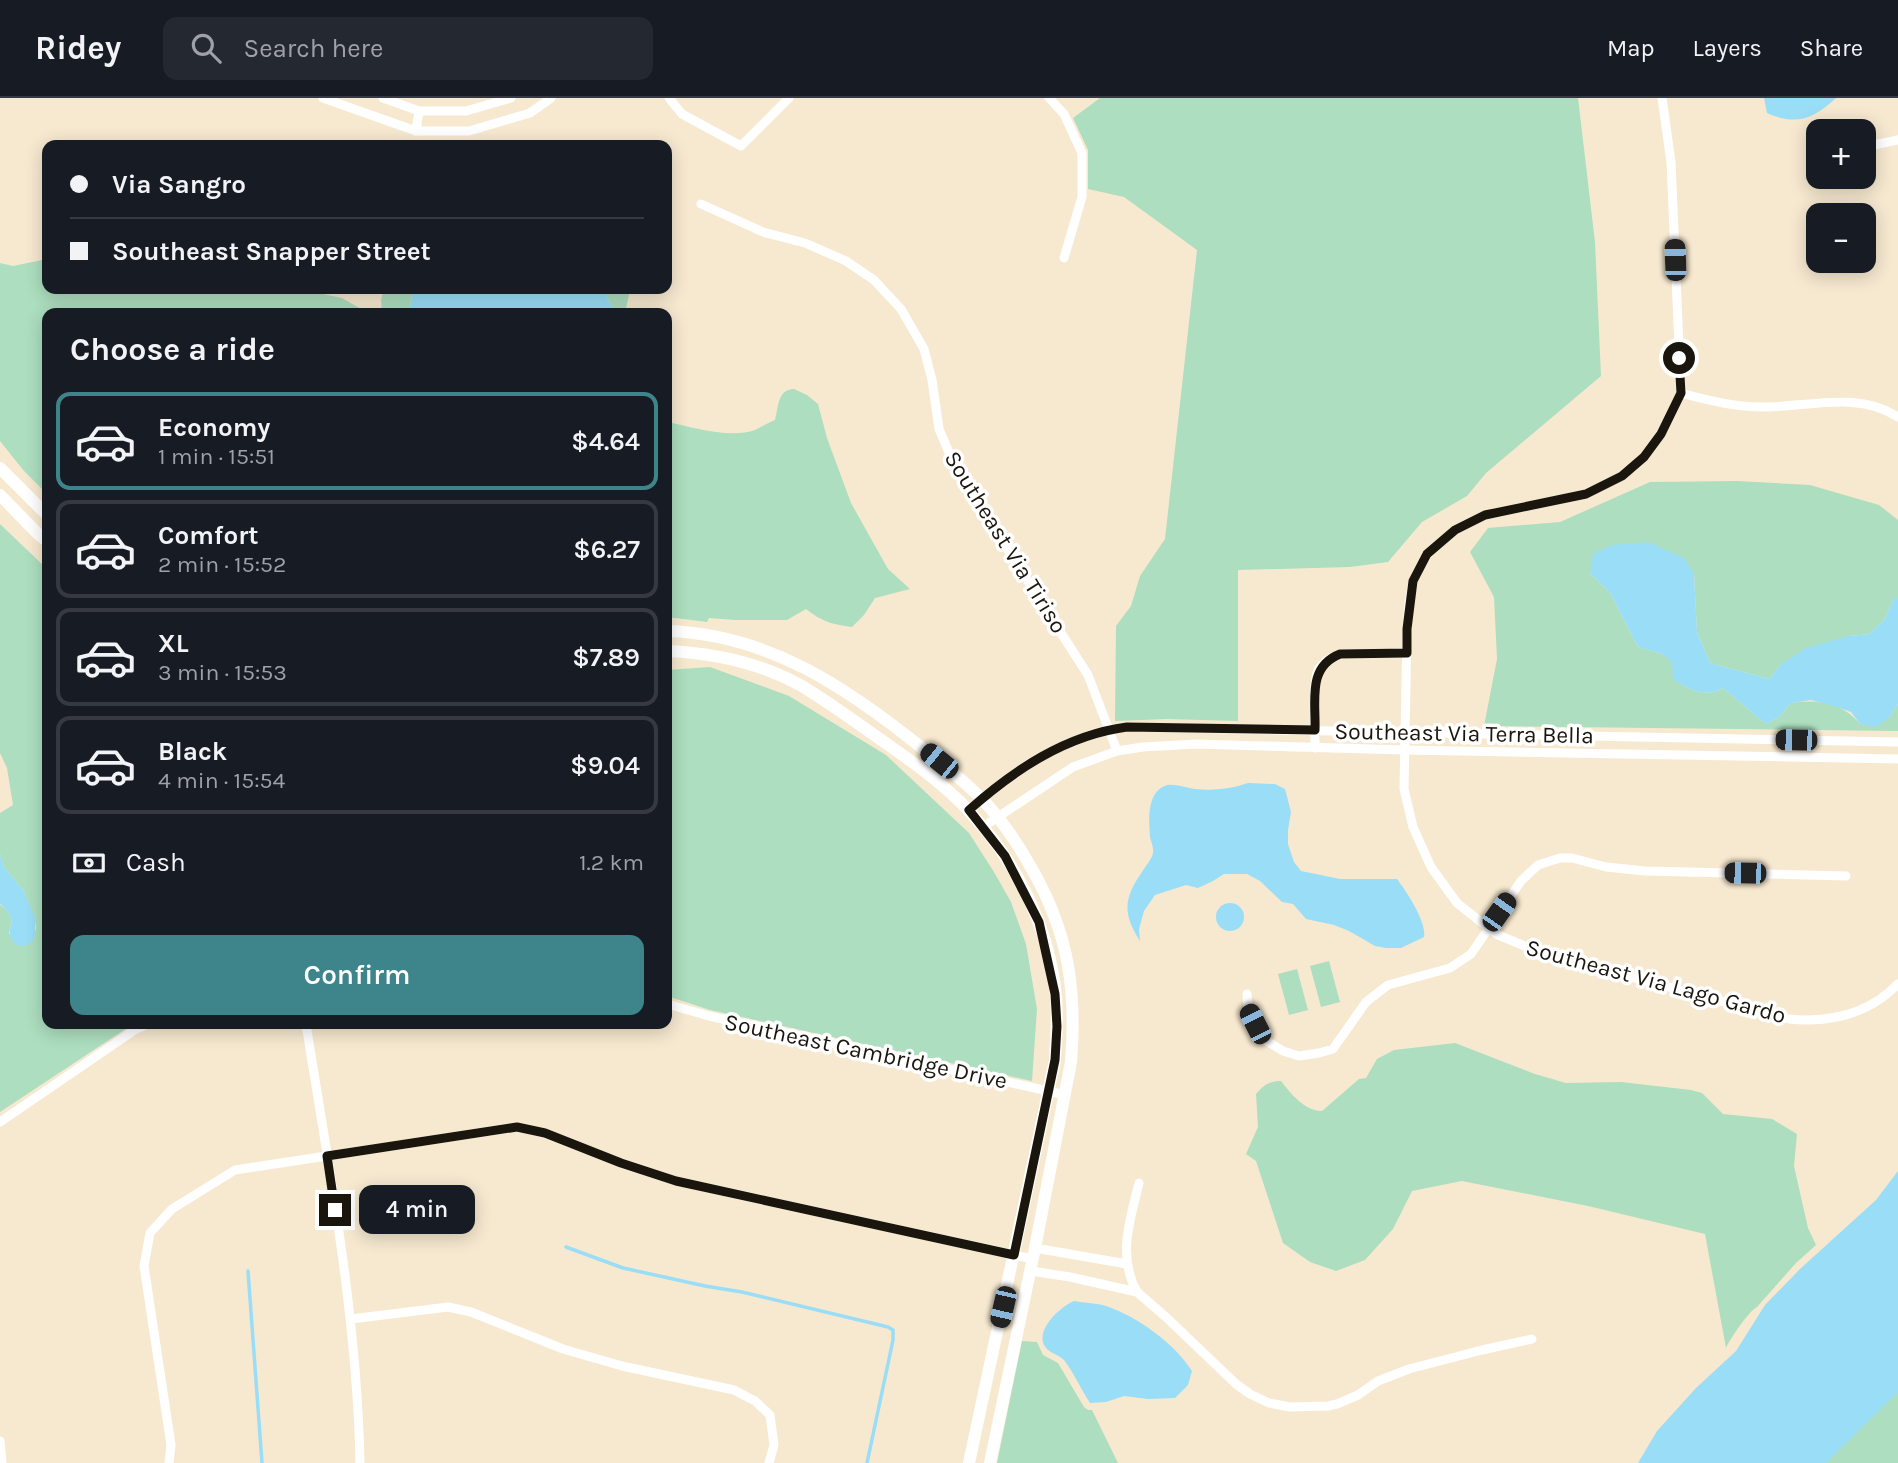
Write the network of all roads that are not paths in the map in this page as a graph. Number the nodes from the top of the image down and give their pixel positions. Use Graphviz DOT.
graph roads {
  1 [pos="323,98"];
  2 [pos="383,98"];
  3 [pos="511,98"];
  4 [pos="551,98"];
  5 [pos="669,98"];
  6 [pos="789,98"];
  7 [pos="1049,98"];
  8 [pos="1662,98"];
  9 [pos="419,111"];
  10 [pos="416,131"];
  11 [pos="1898,140"];
  12 [pos="1876,145"];
  13 [pos="701,204"];
  14 [pos="1064,258"];
  15 [pos="1681,393"];
  16 [pos="1898,416"];
  17 [pos="0,468"];
  18 [pos="0,495"];
  19 [pos="42,510"];
  20 [pos="42,538"];
  21 [pos="672,631"];
  22 [pos="672,652"];
  23 [pos="1407,653"];
  24 [pos="1109,730"];
  25 [pos="1315,730"];
  26 [pos="1406,733"];
  27 [pos="1898,742"];
  28 [pos="1315,748"];
  29 [pos="1405,750"];
  30 [pos="1117,751"];
  31 [pos="1898,759"];
  32 [pos="981,799"];
  33 [pos="969,810"];
  34 [pos="998,816"];
  35 [pos="983,827"];
  36 [pos="1846,876"];
  37 [pos="1489,928"];
  38 [pos="1898,984"];
  39 [pos="1247,994"];
  40 [pos="672,1005"];
  41 [pos="136,1029"];
  42 [pos="307,1029"];
  43 [pos="1049,1091"];
  44 [pos="1066,1095"];
  45 [pos="0,1122"];
  46 [pos="327,1156"];
  47 [pos="1139,1183"];
  48 [pos="1014,1255"];
  49 [pos="1033,1259"];
  50 [pos="1127,1265"];
  51 [pos="1137,1292"];
  52 [pos="351,1319"];
  53 [pos="1532,1339"];
  54 [pos="0,1441"];
  55 [pos="2,1463"];
  56 [pos="169,1463"];
  57 [pos="360,1463"];
  58 [pos="769,1463"];
  59 [pos="969,1463"];
  60 [pos="990,1463"];
  1 -- 10 [label="street"];
  2 -- 9 [label="street"];
  3 -- 9 [label="street"];
  4 -- 10 [label="street"];
  5 -- 6 [label="street"];
  7 -- 14 [label="street"];
  8 -- 15 [label="street"];
  9 -- 10 [label="street"];
  11 -- 12 [label="street"];
  13 -- 24 [label="street, Southeast Via Tiriso"];
  15 -- 16 [label="street"];
  15 -- 23 [label="street, Southeast Via Lago Gardo"];
  17 -- 19 [label="street"];
  18 -- 20 [label="street"];
  21 -- 32 [label="street"];
  22 -- 33 [label="street"];
  23 -- 25 [label="street"];
  23 -- 26 [label="street, Southeast Via Lago Gardo"];
  24 -- 25 [label="street, Southeast Via Terra Bella"];
  24 -- 30 [label="street, Southeast Via Tiriso"];
  24 -- 32 [label="street, Southeast Via Terra Bella"];
  25 -- 26 [label="street, Southeast Via Terra Bella"];
  25 -- 28 [label="street"];
  26 -- 27 [label="street, Southeast Via Terra Bella"];
  26 -- 29 [label="street, Southeast Via Lago Gardo"];
  28 -- 29 [label="street, Southeast Via Terra Bella"];
  28 -- 30 [label="street, Southeast Via Terra Bella"];
  29 -- 31 [label="street, Southeast Via Terra Bella"];
  29 -- 37 [label="street, Southeast Via Lago Gardo"];
  30 -- 34 [label="street, Southeast Via Terra Bella"];
  32 -- 33 [label="street, Southeast Via Terra Bella"];
  32 -- 34 [label="street"];
  33 -- 35 [label="street"];
  34 -- 35 [label="street, Southeast Via Terra Bella"];
  34 -- 44 [label="street"];
  35 -- 43 [label="street"];
  36 -- 37 [label="street"];
  37 -- 38 [label="street, Southeast Via Lago Gardo"];
  37 -- 39 [label="street"];
  40 -- 43 [label="street, Southeast Cambridge Drive"];
  41 -- 45 [label="street"];
  42 -- 46 [label="street"];
  43 -- 44 [label="street, Southeast Cambridge Drive"];
  43 -- 48 [label="street"];
  44 -- 49 [label="street"];
  46 -- 48 [label="street"];
  46 -- 52 [label="street"];
  46 -- 56 [label="street"];
  47 -- 50 [label="street"];
  48 -- 49 [label="street"];
  48 -- 59 [label="street"];
  49 -- 50 [label="street"];
  49 -- 51 [label="street"];
  49 -- 60 [label="street"];
  50 -- 51 [label="street"];
  51 -- 53 [label="street"];
  52 -- 57 [label="street"];
  52 -- 58 [label="street"];
  54 -- 55 [label="street"];
}
